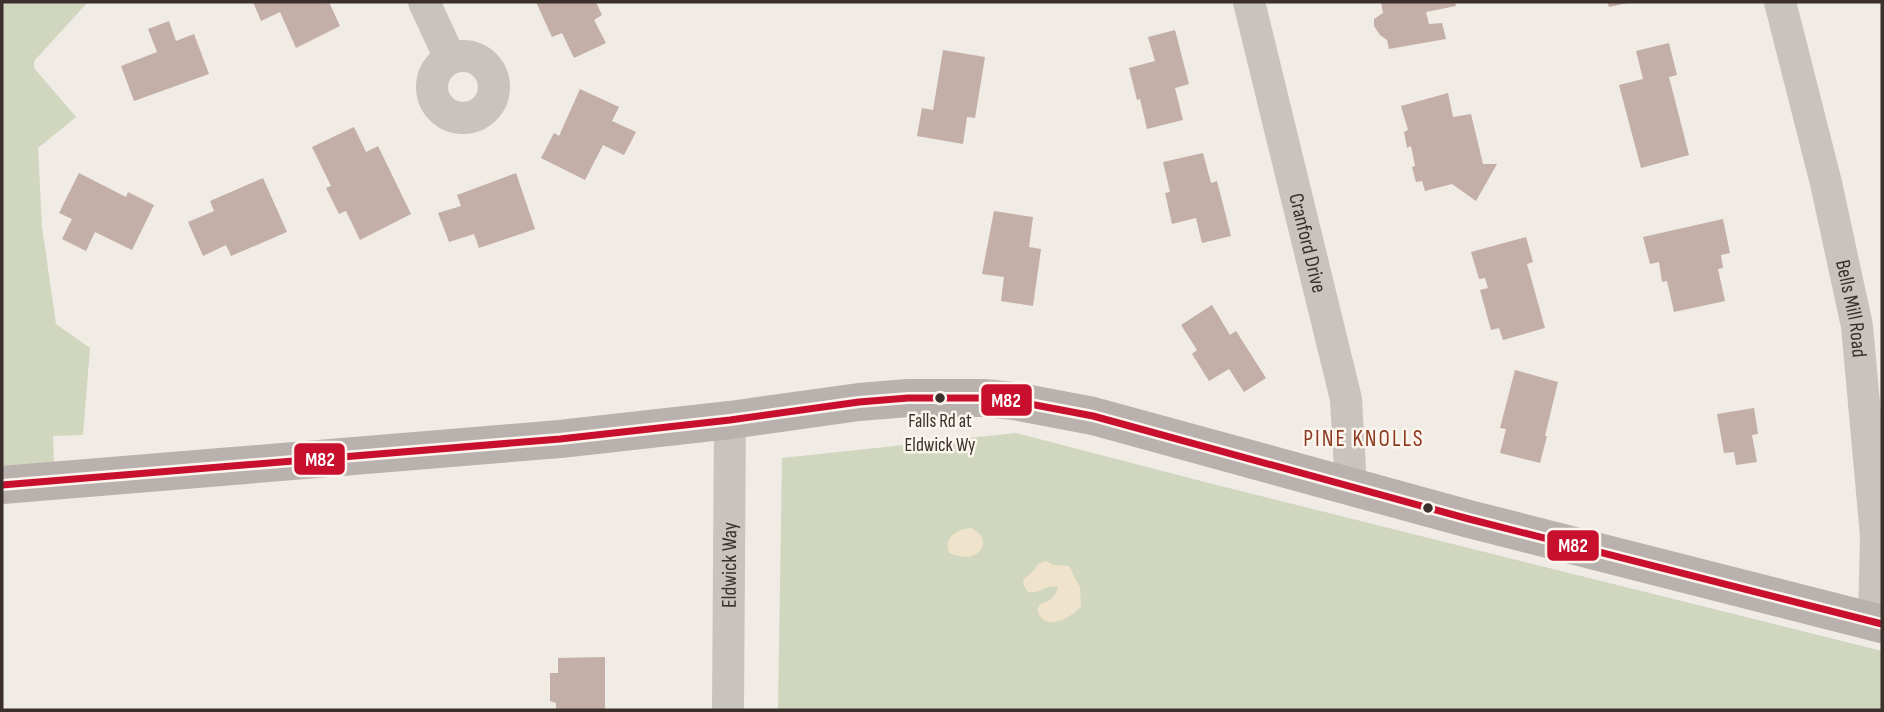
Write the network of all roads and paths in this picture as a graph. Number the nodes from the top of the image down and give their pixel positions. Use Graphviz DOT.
graph roads {
  1 [pos="424,2"];
  2 [pos="1249,2"];
  3 [pos="1780,2"];
  4 [pos="450,58"];
  5 [pos="730,420"];
  6 [pos="2,485"];
  7 [pos="1352,487"];
  8 [pos="1878,623"];
  9 [pos="728,710"];
  1 -- 4 [label="street"];
  2 -- 7 [label="street, Cranford Drive"];
  3 -- 8 [label="street, Bells Mill Road"];
  5 -- 6 [label="main road"];
  5 -- 7 [label="main road"];
  5 -- 9 [label="street, Eldwick Way"];
  7 -- 8 [label="main road"];
}
